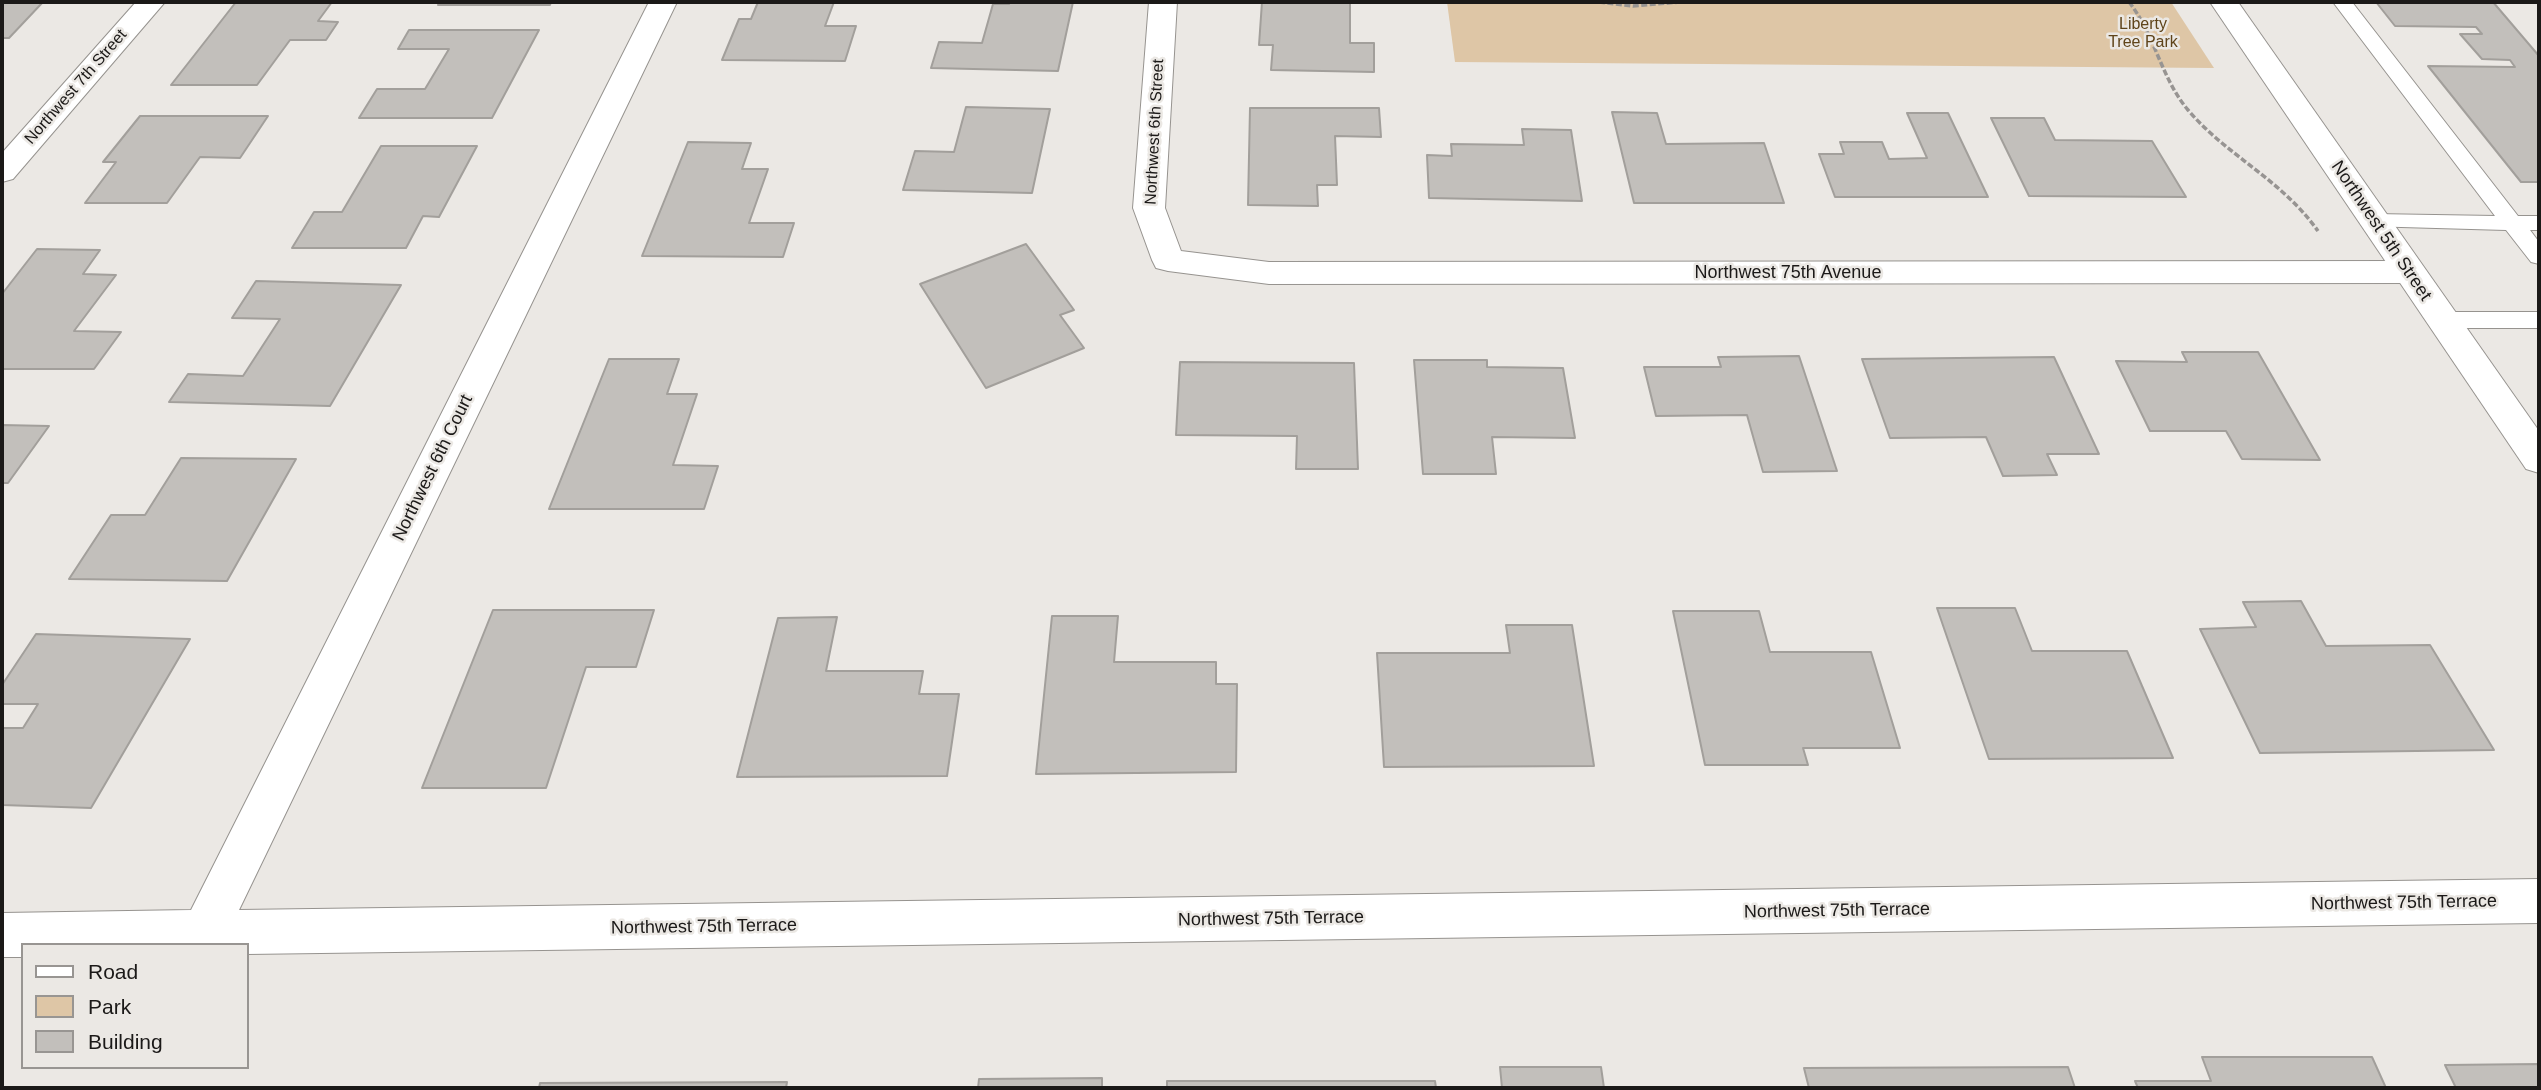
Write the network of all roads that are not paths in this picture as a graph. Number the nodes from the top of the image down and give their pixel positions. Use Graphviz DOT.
graph roads {
  1 [pos="150,2"];
  2 [pos="663,2"];
  3 [pos="1163,2"];
  4 [pos="2224,2"];
  5 [pos="2342,2"];
  6 [pos="2,172"];
  7 [pos="2374,221"];
  8 [pos="2512,223"];
  9 [pos="2539,223"];
  10 [pos="2539,257"];
  11 [pos="1168,260"];
  12 [pos="2409,272"];
  13 [pos="2442,320"];
  14 [pos="2539,320"];
  15 [pos="2539,459"];
  16 [pos="2539,901"];
  17 [pos="203,934"];
  18 [pos="2,935"];
  1 -- 6 [label="street, Northwest 7th Street"];
  2 -- 17 [label="street, Northwest 6th Court"];
  3 -- 11 [label="street, Northwest 6th Street"];
  4 -- 7 [label="street, Northwest 5th Street"];
  5 -- 8 [label="lane"];
  7 -- 8 [label="lane"];
  7 -- 12 [label="street, Northwest 5th Street"];
  8 -- 9 [label="lane"];
  8 -- 10 [label="lane"];
  11 -- 12 [label="street, Northwest 75th Avenue"];
  12 -- 13 [label="street, Northwest 5th Street"];
  13 -- 14 [label="lane"];
  13 -- 15 [label="street, Northwest 5th Street"];
  16 -- 17 [label="street, Northwest 75th Terrace"];
  17 -- 18 [label="street, Northwest 75th Terrace"];
}
